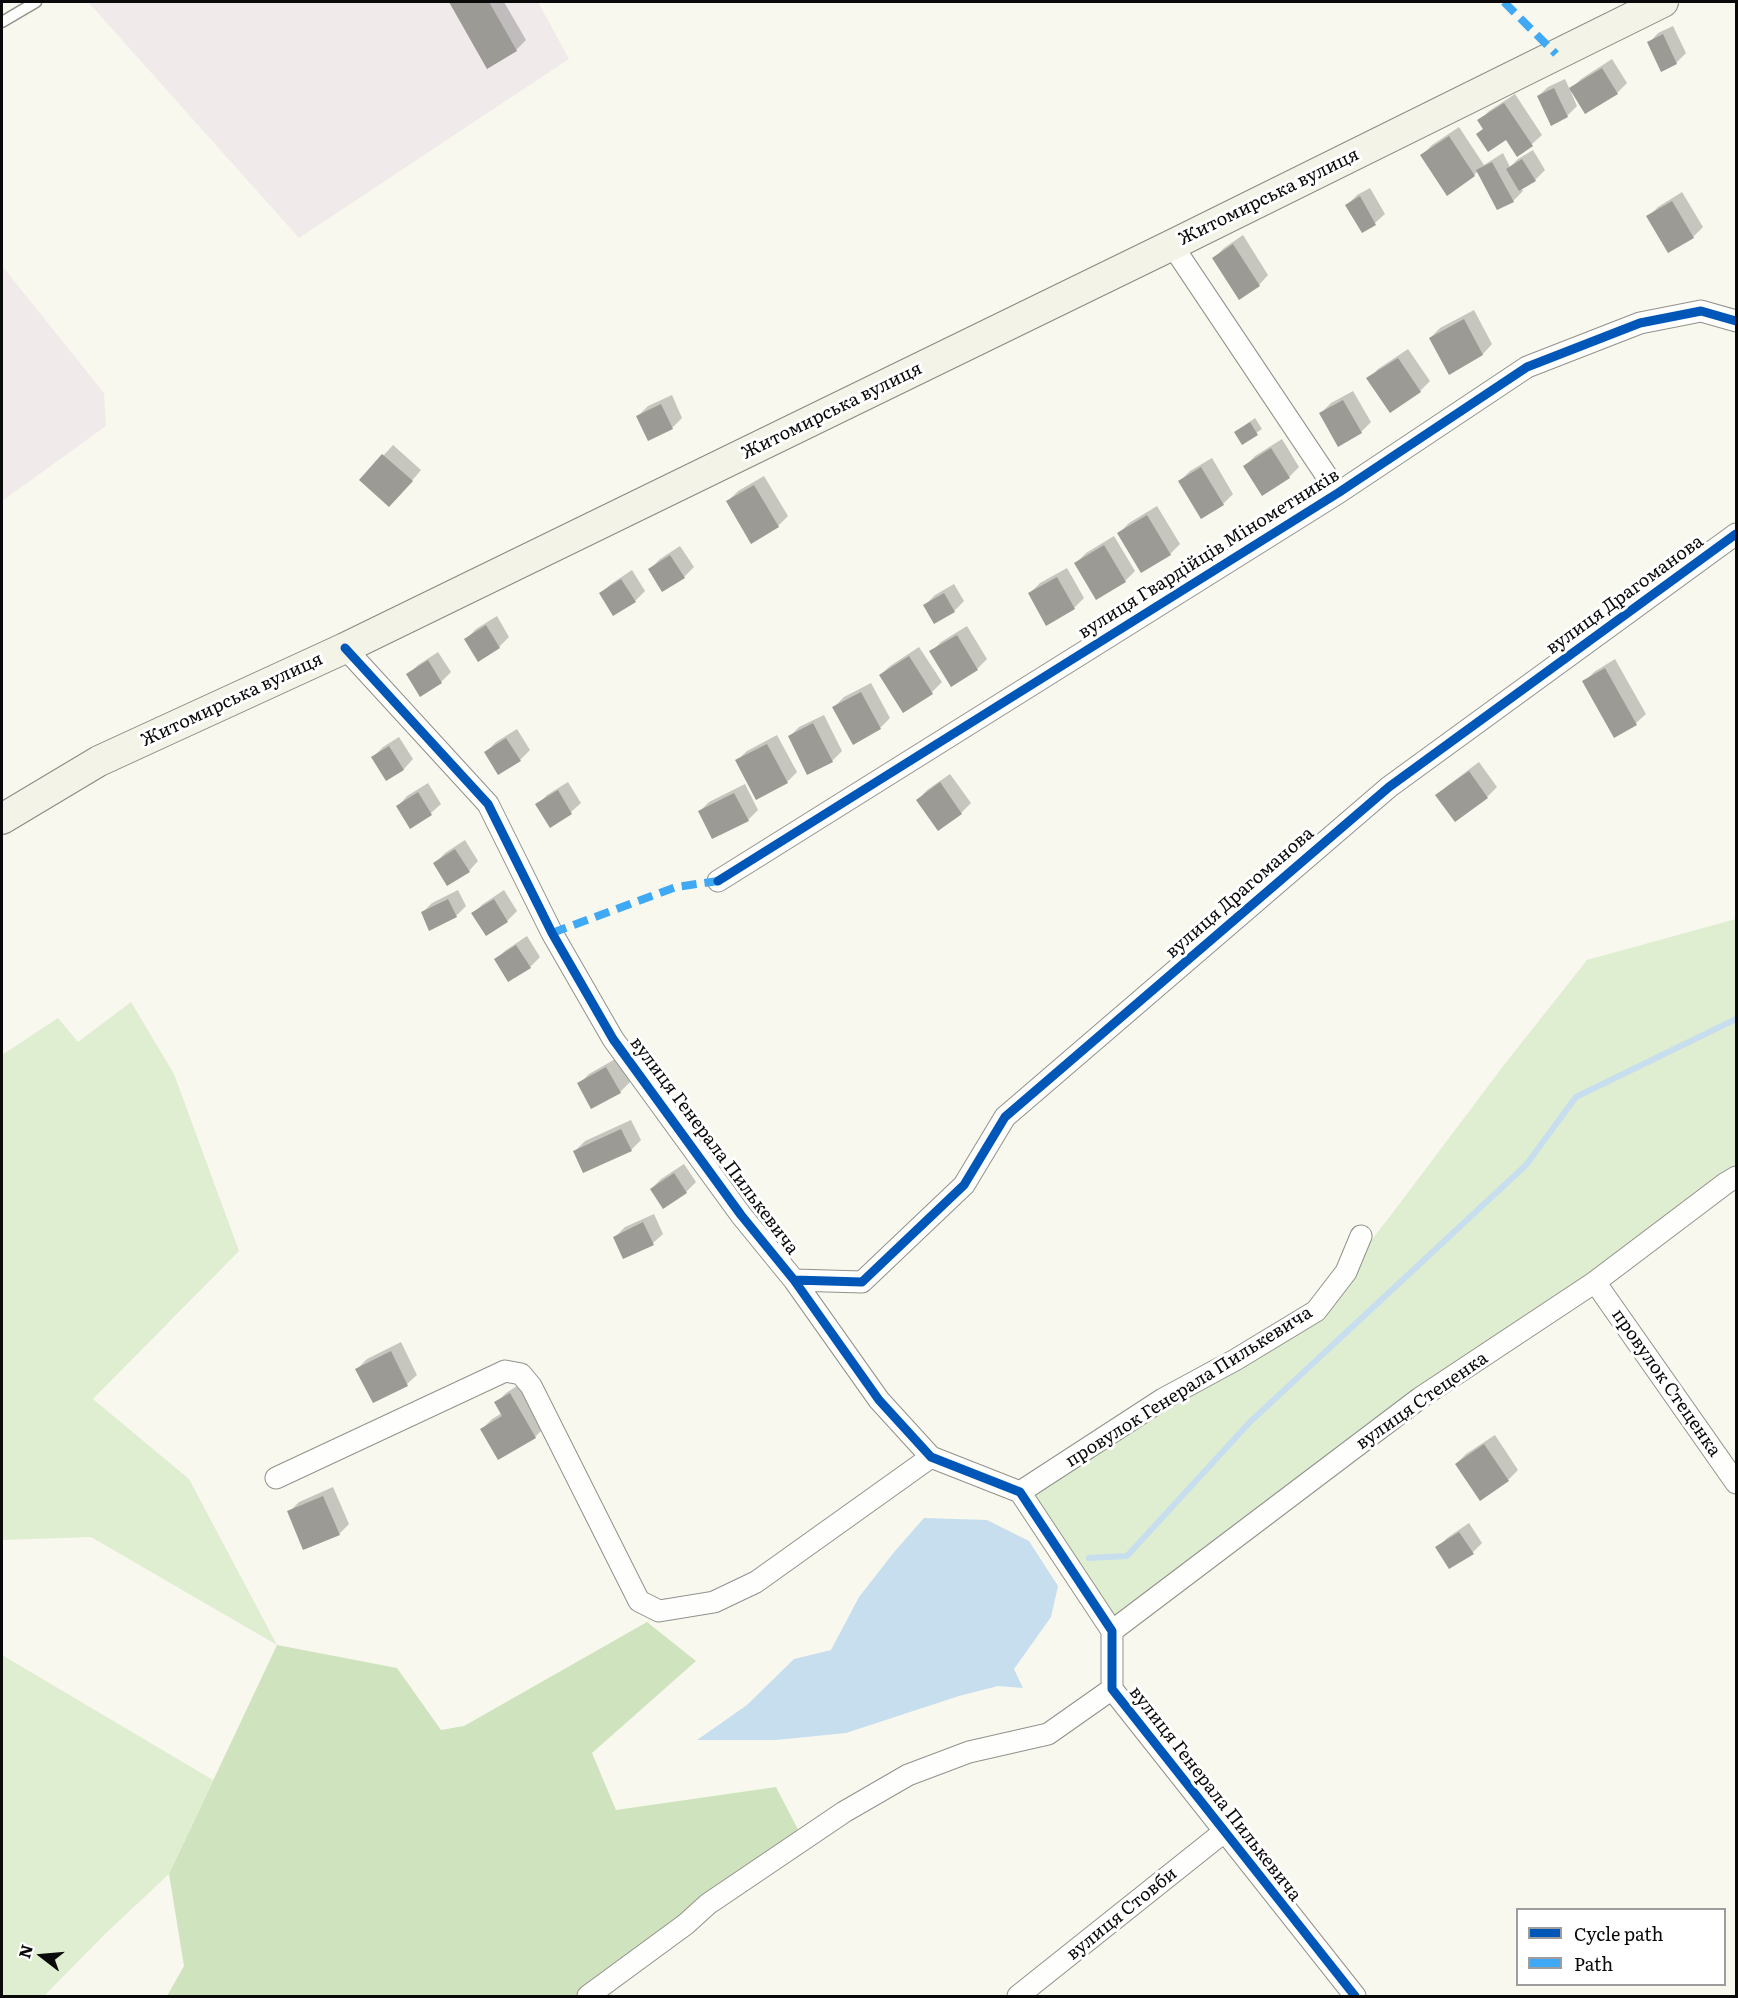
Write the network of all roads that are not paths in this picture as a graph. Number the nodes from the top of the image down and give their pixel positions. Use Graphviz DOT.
graph roads {
  1 [pos="36,2"];
  2 [pos="1663,2"];
  3 [pos="2,22"];
  4 [pos="1172,245"];
  5 [pos="1737,321"];
  6 [pos="1338,493"];
  7 [pos="1737,534"];
  8 [pos="345,648"];
  9 [pos="2,819"];
  10 [pos="718,881"];
  11 [pos="1737,1177"];
  12 [pos="1361,1236"];
  13 [pos="794,1280"];
  14 [pos="1595,1282"];
  15 [pos="931,1457"];
  16 [pos="276,1478"];
  17 [pos="1737,1484"];
  18 [pos="1020,1492"];
  19 [pos="1112,1631"];
  20 [pos="1112,1689"];
  21 [pos="1225,1831"];
  22 [pos="588,1996"];
  23 [pos="1018,1996"];
  24 [pos="1355,1996"];
  1 -- 3 [label="lane"];
  2 -- 4 [label="main road, Житомирська вулиця"];
  4 -- 6 [label="street, вулиця Гвардійців Мінометників"];
  4 -- 8 [label="main road, Житомирська вулиця"];
  5 -- 6 [label="street, вулиця Гвардійців Мінометників"];
  6 -- 10 [label="street, вулиця Гвардійців Мінометників"];
  7 -- 13 [label="street, вулиця Драгоманова"];
  8 -- 9 [label="main road, Житомирська вулиця"];
  8 -- 13 [label="street, вулиця Генерала Пилькевича"];
  11 -- 14 [label="street, вулиця Стеценка"];
  12 -- 18 [label="street, провулок Генерала Пилькевича"];
  13 -- 15 [label="street, вулиця Генерала Пилькевича"];
  14 -- 17 [label="street, провулок Стеценка"];
  14 -- 19 [label="street, вулиця Стеценка"];
  15 -- 16 [label="street"];
  15 -- 18 [label="street, вулиця Генерала Пилькевича"];
  18 -- 19 [label="street"];
  19 -- 20 [label="street, вулиця Генерала Пилькевича"];
  20 -- 21 [label="street, вулиця Генерала Пилькевича"];
  20 -- 22 [label="street"];
  21 -- 23 [label="street, вулиця Стовби"];
  21 -- 24 [label="street, вулиця Генерала Пилькевича"];
}
